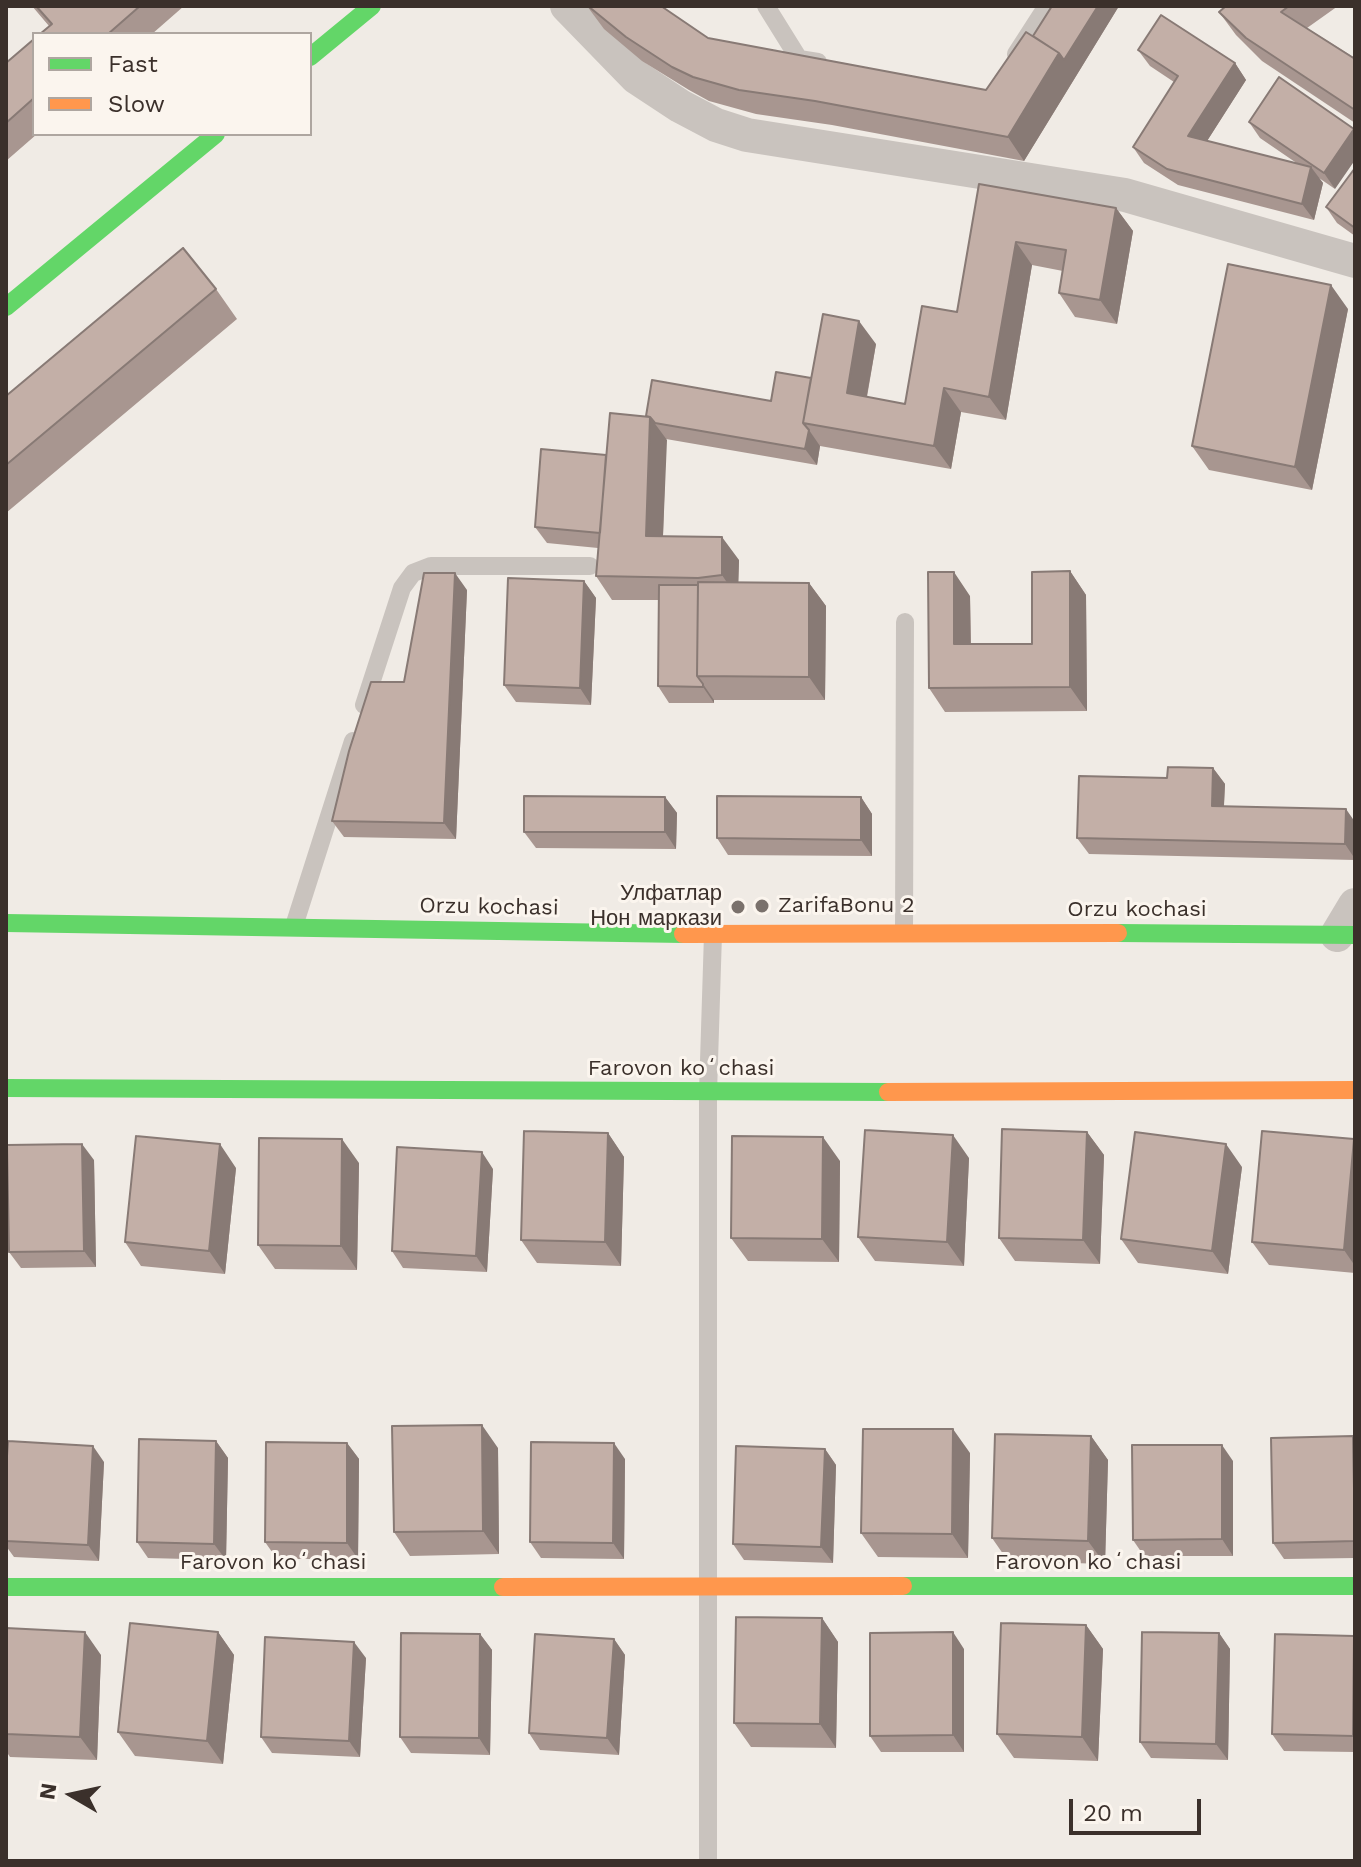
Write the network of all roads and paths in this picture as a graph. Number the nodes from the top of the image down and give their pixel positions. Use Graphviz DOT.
graph roads {
  1 [pos="372,6"];
  2 [pos="567,6"];
  3 [pos="766,6"];
  4 [pos="1047,6"];
  5 [pos="312,55"];
  6 [pos="843,68"];
  7 [pos="1005,71"];
  8 [pos="214,136"];
  9 [pos="1355,261"];
  10 [pos="6,307"];
  11 [pos="590,566"];
  12 [pos="905,622"];
  13 [pos="1355,905"];
  14 [pos="6,923"];
  15 [pos="293,928"];
  16 [pos="904,932"];
  17 [pos="713,934"];
  18 [pos="1346,935"];
  19 [pos="6,1088"];
  20 [pos="1355,1090"];
  21 [pos="708,1093"];
  22 [pos="1355,1586"];
  23 [pos="6,1587"];
  24 [pos="709,1588"];
  25 [pos="708,1861"];
  1 -- 5 [label="street"];
  2 -- 9 [label="street"];
  3 -- 6 [label="lane"];
  4 -- 7 [label="lane"];
  8 -- 10 [label="street"];
  11 -- 15 [label="lane"];
  12 -- 16 [label="lane"];
  13 -- 18 [label="street"];
  14 -- 15 [label="street, Orzu kochasi"];
  15 -- 17 [label="street, Orzu kochasi"];
  16 -- 17 [label="street, Orzu kochasi"];
  16 -- 18 [label="street, Orzu kochasi"];
  17 -- 21 [label="lane"];
  19 -- 21 [label="street, Farovon koʻchasi"];
  20 -- 21 [label="street, Farovon koʻchasi"];
  21 -- 24 [label="lane"];
  22 -- 24 [label="street, Farovon koʻchasi"];
  23 -- 24 [label="street, Farovon koʻchasi"];
  24 -- 25 [label="lane"];
}
